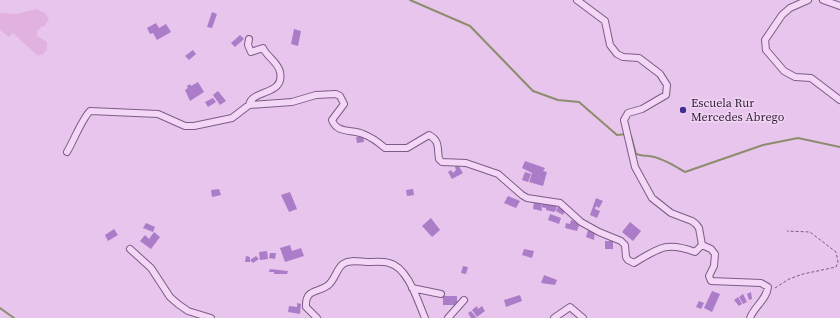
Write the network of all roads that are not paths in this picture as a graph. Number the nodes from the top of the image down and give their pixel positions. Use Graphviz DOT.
graph roads {
  1 [pos="577,0"];
  2 [pos="808,0"];
  3 [pos="823,0"];
  4 [pos="840,6"];
  5 [pos="249,39"];
  6 [pos="840,100"];
  7 [pos="248,104"];
  8 [pos="67,152"];
  9 [pos="702,245"];
  10 [pos="130,249"];
  11 [pos="412,288"];
  12 [pos="441,294"];
  13 [pos="464,300"];
  14 [pos="211,318"];
  15 [pos="317,318"];
  16 [pos="424,318"];
  17 [pos="448,318"];
  18 [pos="554,318"];
  19 [pos="583,318"];
  20 [pos="750,318"];
  1 -- 9 [label="street"];
  2 -- 6 [label="street"];
  3 -- 4 [label="street"];
  5 -- 7 [label="street"];
  7 -- 8 [label="street"];
  7 -- 9 [label="street"];
  9 -- 20 [label="street"];
  10 -- 14 [label="street"];
  11 -- 12 [label="street"];
  11 -- 15 [label="street"];
  11 -- 16 [label="street"];
  13 -- 17 [label="street"];
  18 -- 19 [label="street"];
}
